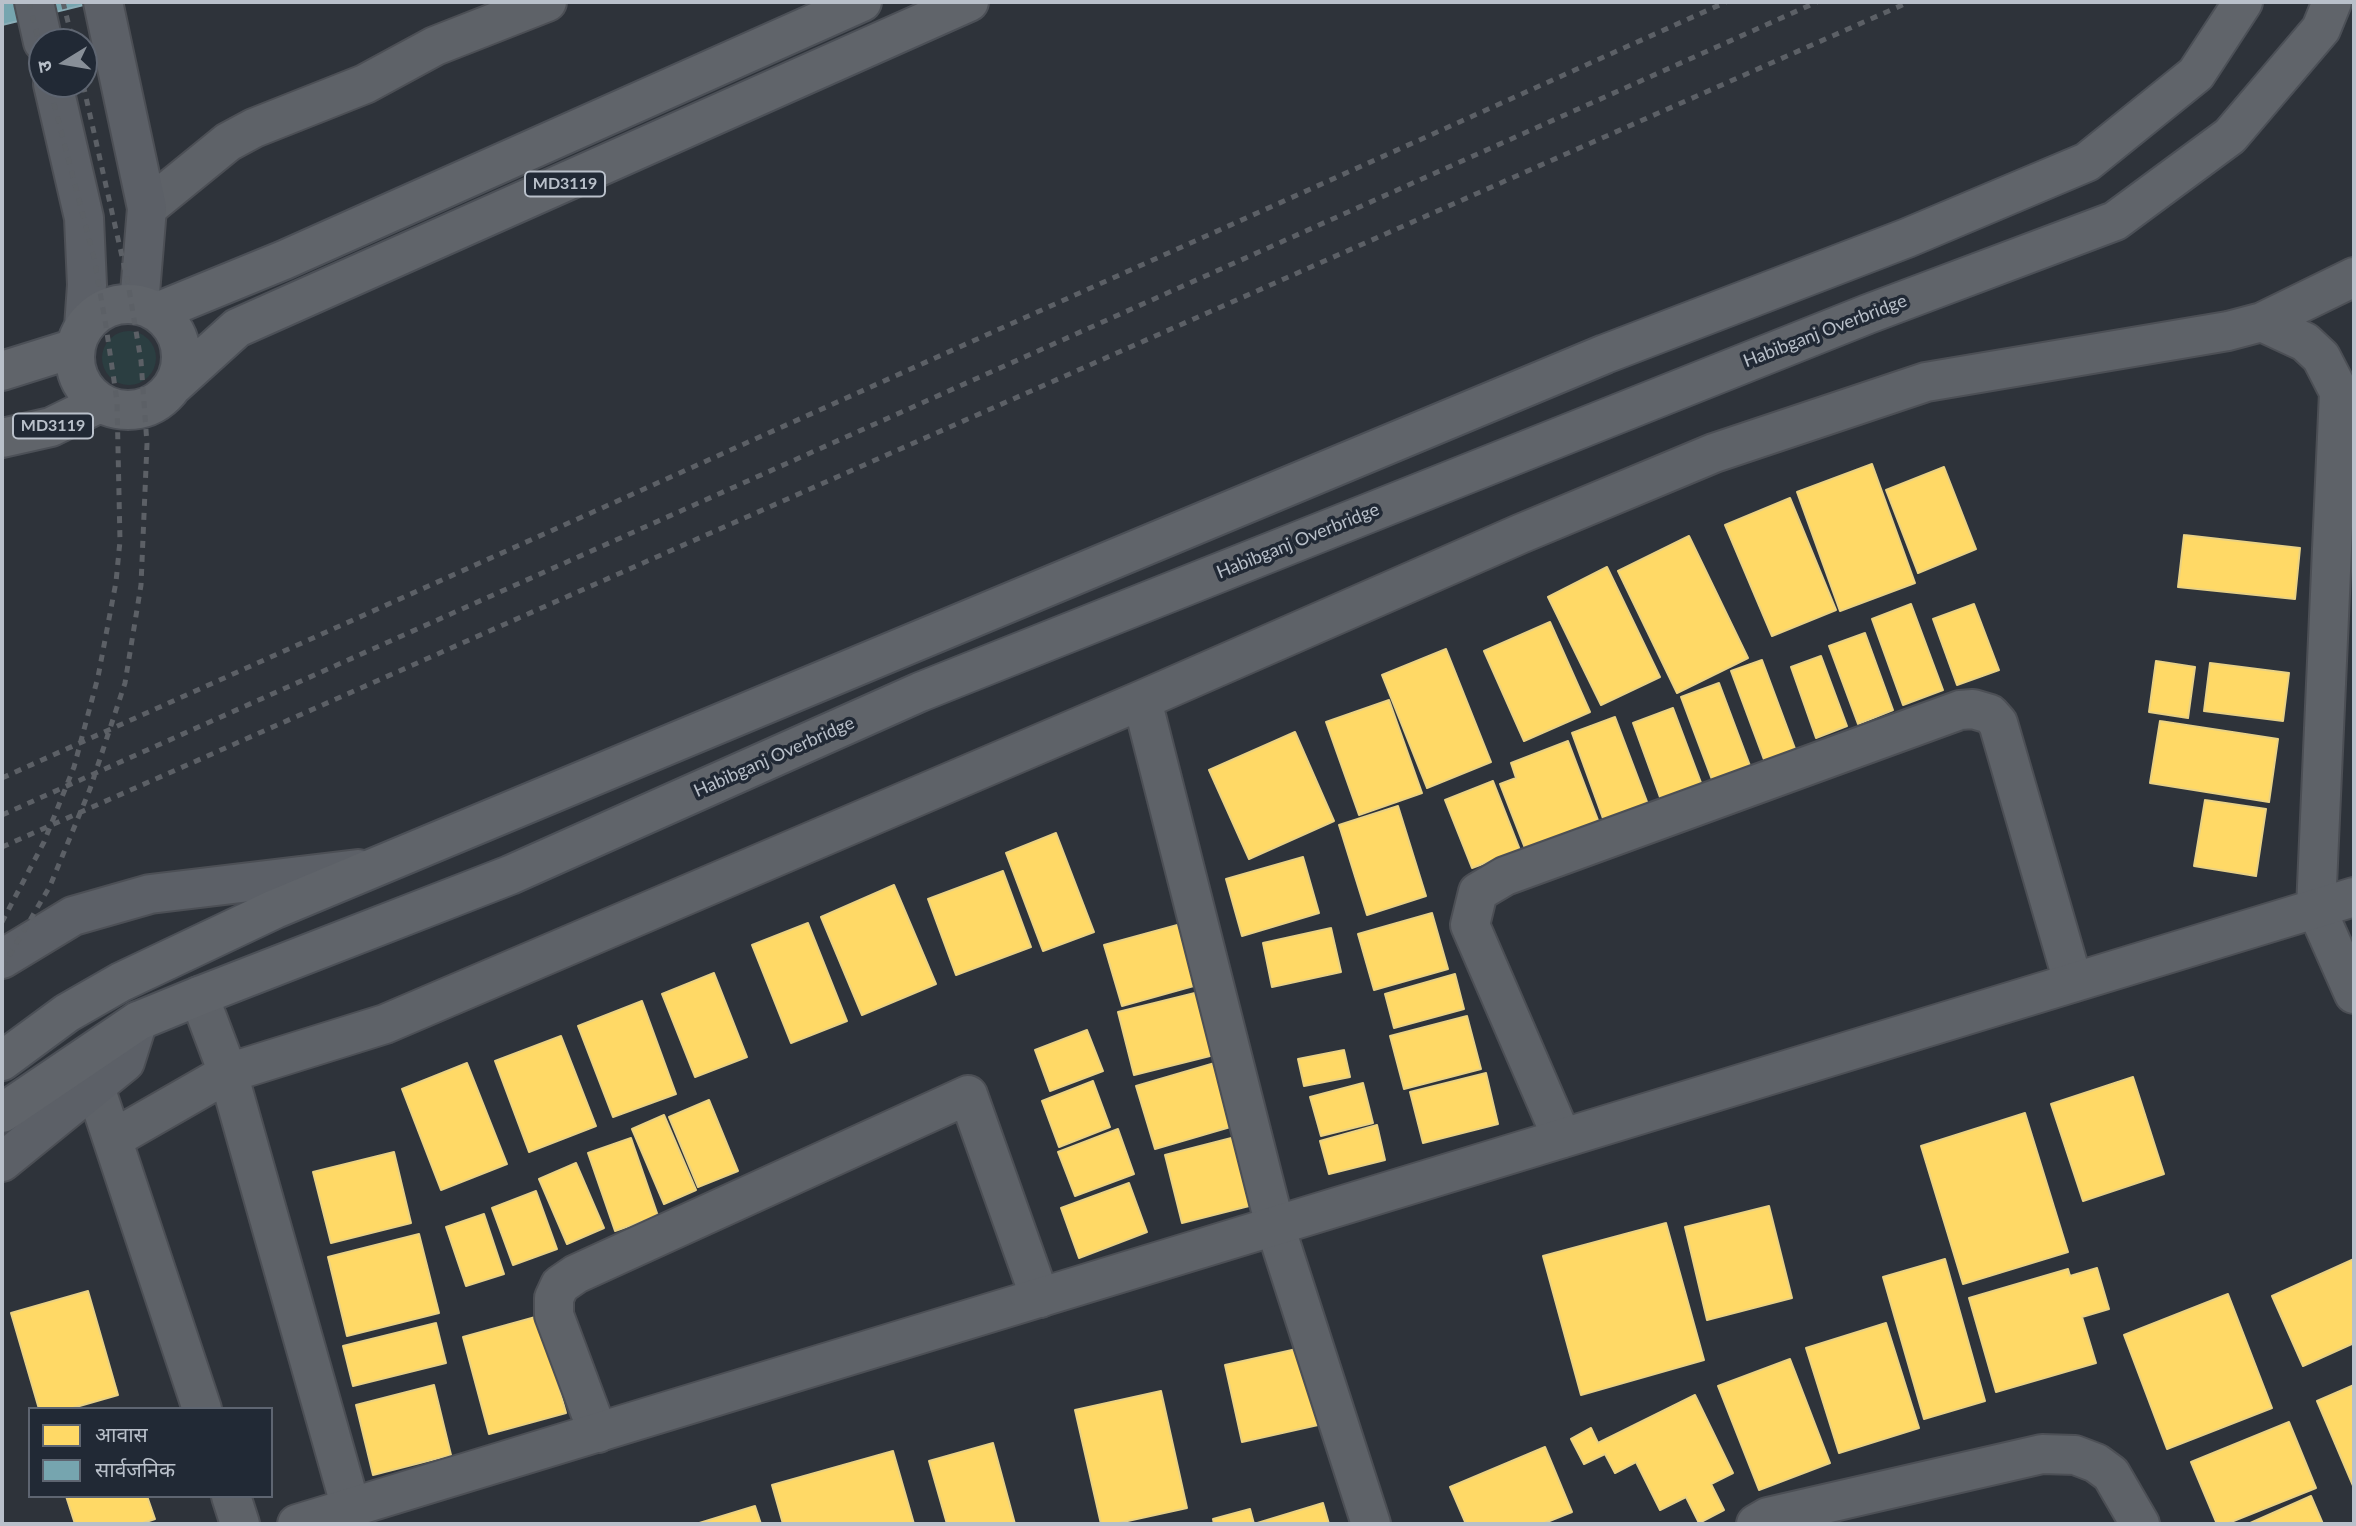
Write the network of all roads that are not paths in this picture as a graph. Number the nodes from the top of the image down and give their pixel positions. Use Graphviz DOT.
graph roads {
  1 [pos="34,2"];
  2 [pos="103,2"];
  3 [pos="547,2"];
  4 [pos="862,2"];
  5 [pos="969,2"];
  6 [pos="2243,2"];
  7 [pos="2332,2"];
  8 [pos="40,28"];
  9 [pos="56,98"];
  10 [pos="147,208"];
  11 [pos="2354,277"];
  12 [pos="148,309"];
  13 [pos="2262,322"];
  14 [pos="80,337"];
  15 [pos="2,371"];
  16 [pos="174,385"];
  17 [pos="100,403"];
  18 [pos="2,438"];
  19 [pos="1142,700"];
  20 [pos="378,866"];
  21 [pos="2354,897"];
  22 [pos="2316,908"];
  23 [pos="2,959"];
  24 [pos="2073,982"];
  25 [pos="2354,994"];
  26 [pos="199,996"];
  27 [pos="138,1021"];
  28 [pos="2,1061"];
  29 [pos="229,1073"];
  30 [pos="95,1087"];
  31 [pos="2,1113"];
  32 [pos="1562,1138"];
  33 [pos="113,1139"];
  34 [pos="2,1162"];
  35 [pos="1275,1226"];
  36 [pos="1040,1298"];
  37 [pos="201,1407"];
  38 [pos="598,1433"];
  39 [pos="232,1498"];
  40 [pos="351,1508"];
  41 [pos="240,1524"];
  42 [pos="297,1524"];
  43 [pos="1371,1524"];
  44 [pos="1756,1524"];
  45 [pos="2140,1524"];
  1 -- 8 [label="main road"];
  2 -- 10 [label="main road"];
  3 -- 10 [label="street"];
  4 -- 12 [label="main road, MD3119"];
  5 -- 16 [label="main road, MD3119"];
  6 -- 20 [label="main road"];
  7 -- 26 [label="main road, Habibganj Overbridge"];
  9 -- 14 [label="main road"];
  10 -- 12 [label="main road"];
  11 -- 13 [label="street"];
  12 -- 14 [label="main road"];
  12 -- 16 [label="main road"];
  13 -- 19 [label="street"];
  13 -- 22 [label="street"];
  14 -- 15 [label="main road"];
  14 -- 17 [label="main road"];
  16 -- 17 [label="main road"];
  17 -- 18 [label="main road, MD3119"];
  19 -- 29 [label="street"];
  19 -- 35 [label="street"];
  20 -- 23 [label="main road"];
  20 -- 28 [label="main road"];
  21 -- 22 [label="street"];
  22 -- 24 [label="street"];
  22 -- 25 [label="street"];
  24 -- 32 [label="street"];
  24 -- 32 [label="street"];
  26 -- 27 [label="main road, Habibganj Overbridge"];
  26 -- 29 [label="street"];
  27 -- 30 [label="main road"];
  27 -- 31 [label="main road, Habibganj Overbridge"];
  29 -- 33 [label="street"];
  29 -- 40 [label="street"];
  30 -- 33 [label="street"];
  30 -- 34 [label="main road"];
  32 -- 35 [label="street"];
  33 -- 37 [label="street"];
  35 -- 36 [label="street"];
  35 -- 43 [label="street"];
  36 -- 38 [label="street"];
  36 -- 38 [label="street"];
  38 -- 40 [label="street"];
  39 -- 41 [label="street"];
  40 -- 42 [label="street"];
  44 -- 45 [label="street"];
}
